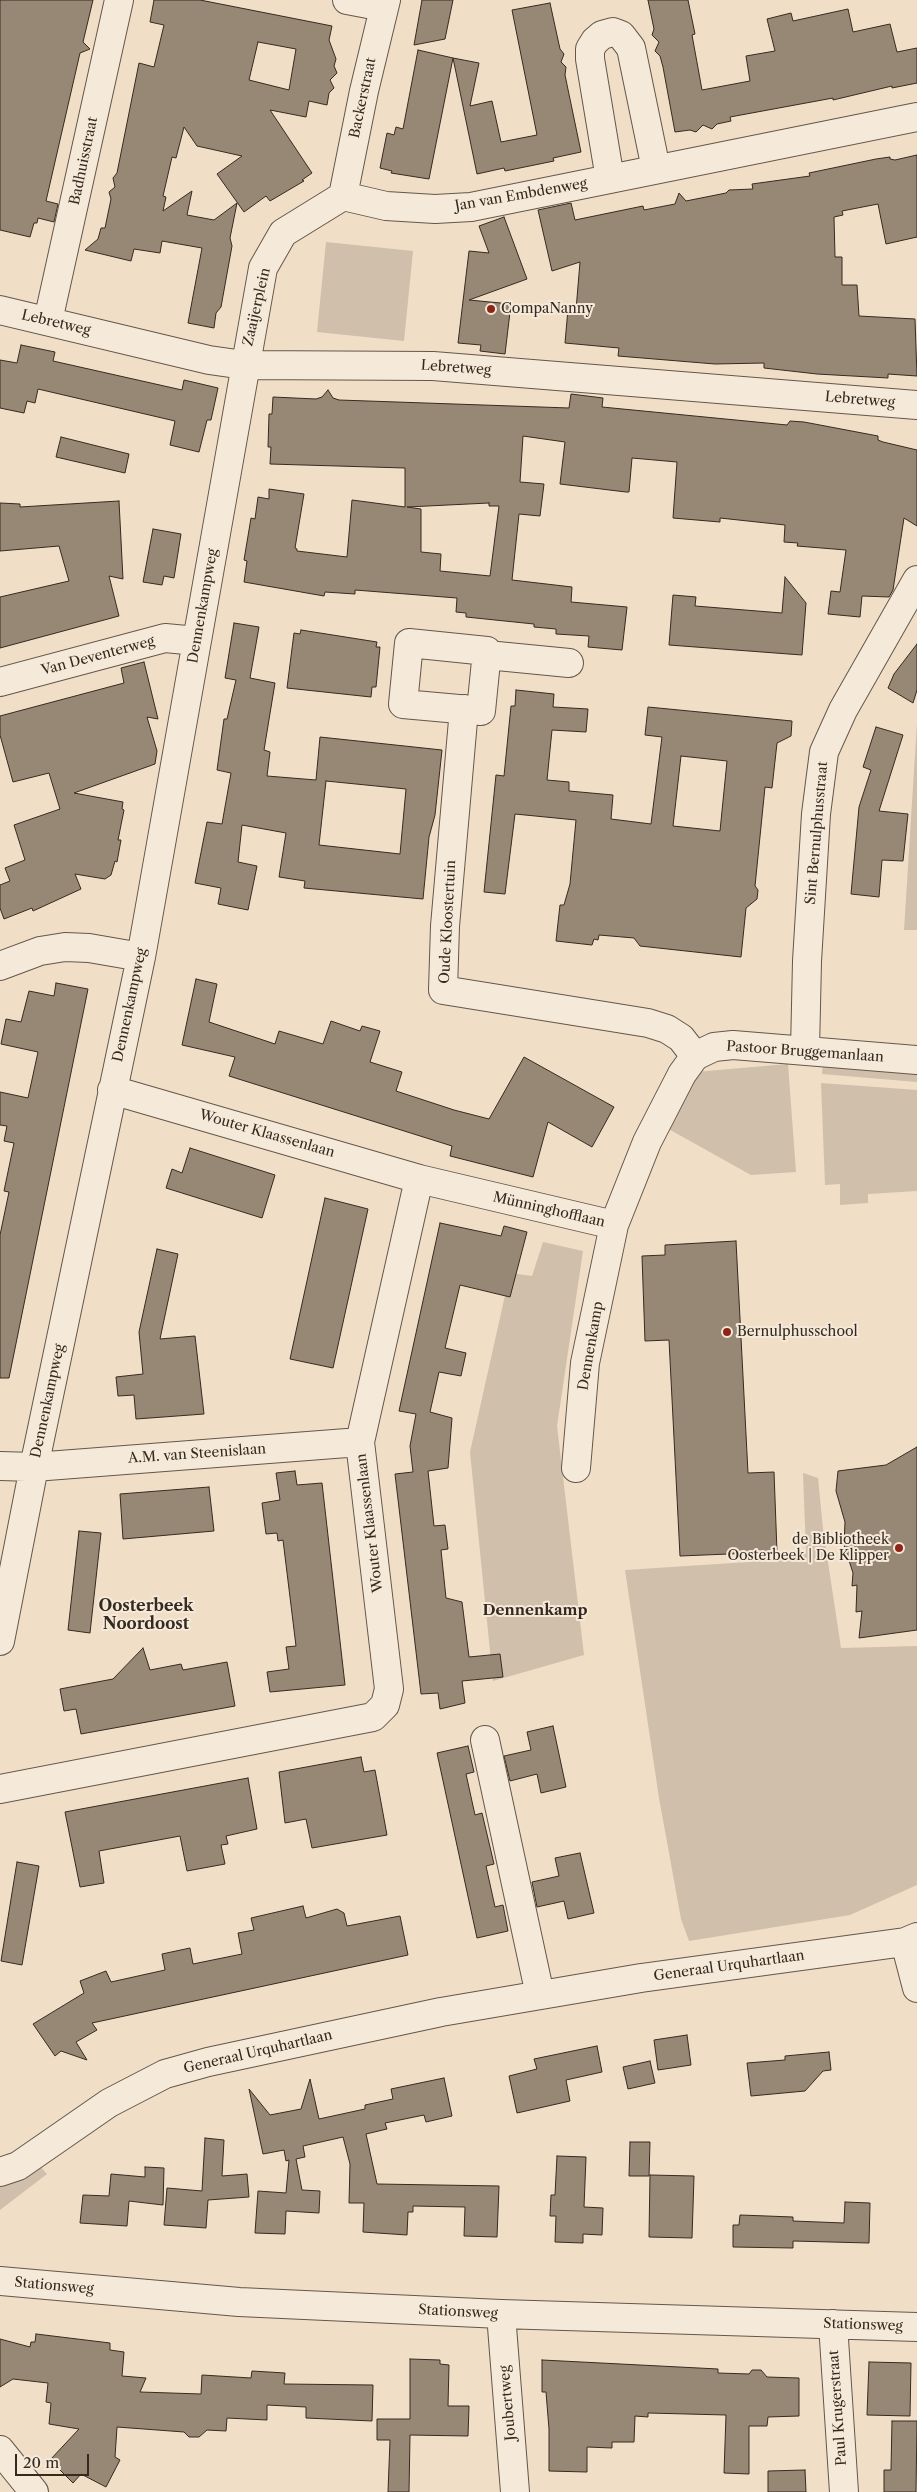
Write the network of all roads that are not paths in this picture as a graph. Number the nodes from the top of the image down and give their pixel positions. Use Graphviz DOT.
graph roads {
  1 [pos="119,0"];
  2 [pos="347,0"];
  3 [pos="385,3"];
  4 [pos="917,116"];
  5 [pos="656,169"];
  6 [pos="610,179"];
  7 [pos="343,196"];
  8 [pos="0,310"];
  9 [pos="48,321"];
  10 [pos="244,364"];
  11 [pos="917,405"];
  12 [pos="917,580"];
  13 [pos="197,641"];
  14 [pos="487,655"];
  15 [pos="569,662"];
  16 [pos="0,682"];
  17 [pos="464,709"];
  18 [pos="141,957"];
  19 [pos="0,966"];
  20 [pos="805,1050"];
  21 [pos="694,1056"];
  22 [pos="917,1060"];
  23 [pos="112,1090"];
  24 [pos="419,1178"];
  25 [pos="614,1225"];
  26 [pos="360,1442"];
  27 [pos="0,1466"];
  28 [pos="34,1467"];
  29 [pos="576,1468"];
  30 [pos="0,1642"];
  31 [pos="485,1740"];
  32 [pos="0,1789"];
  33 [pos="911,1940"];
  34 [pos="917,1988"];
  35 [pos="540,1995"];
  36 [pos="0,2172"];
  37 [pos="0,2281"];
  38 [pos="501,2314"];
  39 [pos="833,2324"];
  40 [pos="917,2327"];
  41 [pos="0,2450"];
  42 [pos="34,2492"];
  43 [pos="516,2492"];
  44 [pos="844,2492"];
  1 -- 9 [label="street, Badhuisstraat"];
  2 -- 3 [label="street"];
  3 -- 7 [label="street, Backerstraat"];
  4 -- 5 [label="street, Jan van Embdenweg"];
  5 -- 6 [label="street, Jan van Embdenweg"];
  5 -- 6 [label="street"];
  6 -- 7 [label="street, Jan van Embdenweg"];
  7 -- 10 [label="street, Zaaijerplein"];
  8 -- 9 [label="street, Lebretweg"];
  9 -- 10 [label="street, Lebretweg"];
  10 -- 11 [label="street, Lebretweg"];
  10 -- 13 [label="street, Dennenkampweg"];
  12 -- 20 [label="street, Sint Bernulphusstraat"];
  13 -- 16 [label="street, Van Deventerweg"];
  13 -- 18 [label="street, Dennenkampweg"];
  14 -- 15 [label="street"];
  14 -- 17 [label="street"];
  14 -- 17 [label="street"];
  17 -- 21 [label="street, Oude Kloostertuin"];
  18 -- 19 [label="street"];
  18 -- 23 [label="street, Dennenkampweg"];
  20 -- 21 [label="street, Pastoor Bruggemanlaan"];
  20 -- 22 [label="street, Pastoor Bruggemanlaan"];
  21 -- 25 [label="street, Münninghofflaan"];
  23 -- 24 [label="street, Wouter Klaassenlaan"];
  23 -- 28 [label="street, Dennenkampweg"];
  24 -- 25 [label="street, Münninghofflaan"];
  24 -- 26 [label="street, Wouter Klaassenlaan"];
  25 -- 29 [label="street, Dennenkamp"];
  26 -- 28 [label="street, A.M. van Steenislaan"];
  26 -- 32 [label="street, Wouter Klaassenlaan"];
  27 -- 28 [label="street, A.M. van Steenislaan"];
  28 -- 30 [label="street, Dennenkampweg"];
  31 -- 35 [label="street"];
  33 -- 34 [label="street"];
  33 -- 35 [label="street, Generaal Urquhartlaan"];
  35 -- 36 [label="street, Generaal Urquhartlaan"];
  37 -- 38 [label="street, Stationsweg"];
  38 -- 39 [label="street, Stationsweg"];
  38 -- 43 [label="street, Joubertweg"];
  39 -- 40 [label="street, Stationsweg"];
  39 -- 44 [label="street, Paul Krugerstraat"];
  41 -- 42 [label="street"];
}
